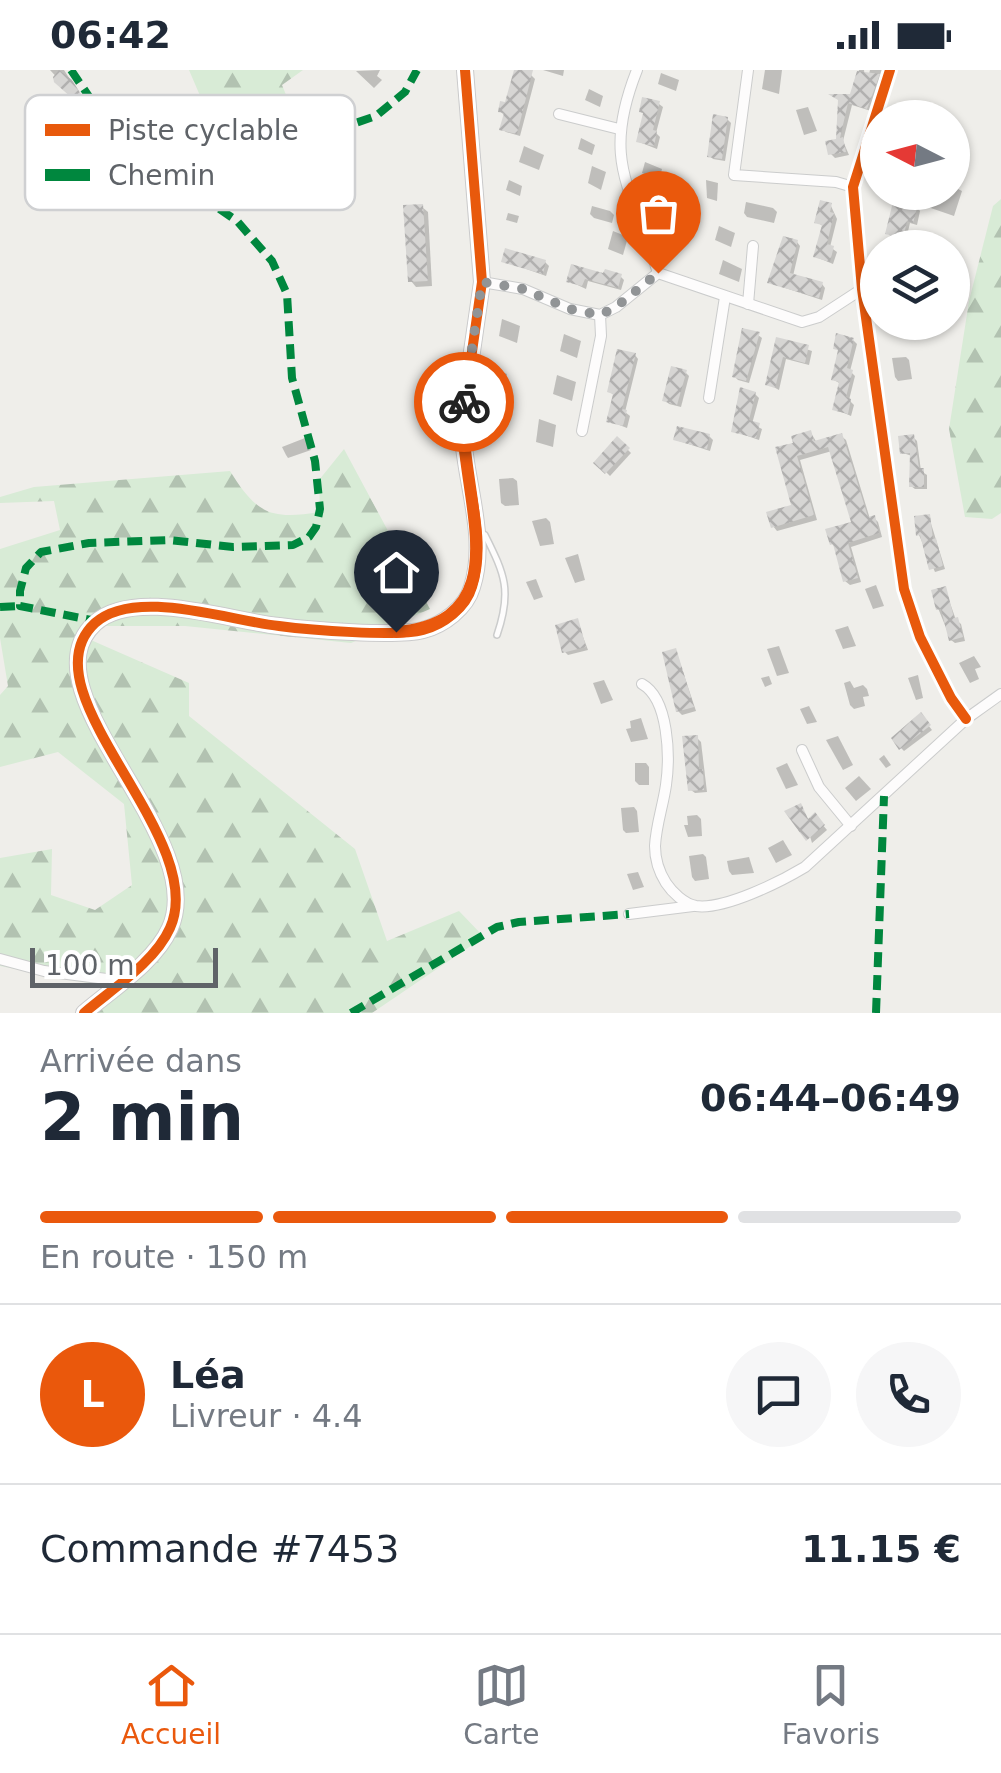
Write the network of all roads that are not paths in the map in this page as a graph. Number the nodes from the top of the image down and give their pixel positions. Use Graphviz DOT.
graph roads {
  1 [pos="465,70"];
  2 [pos="636,70"];
  3 [pos="748,70"];
  4 [pos="890,70"];
  5 [pos="559,114"];
  6 [pos="619,130"];
  7 [pos="853,187"];
  8 [pos="753,246"];
  9 [pos="860,266"];
  10 [pos="658,273"];
  11 [pos="482,282"];
  12 [pos="860,290"];
  13 [pos="725,297"];
  14 [pos="748,304"];
  15 [pos="600,315"];
  16 [pos="869,340"];
  17 [pos="709,398"];
  18 [pos="582,431"];
  19 [pos="476,530"];
  20 [pos="497,635"];
  21 [pos="642,684"];
  22 [pos="1001,694"];
  23 [pos="966,718"];
  24 [pos="802,750"];
  25 [pos="851,826"];
  26 [pos="694,906"];
  27 [pos="630,914"];
  28 [pos="0,959"];
  29 [pos="122,981"];
  30 [pos="84,1013"];
  1 -- 11 [label="street"];
  2 -- 6 [label="street"];
  3 -- 7 [label="street"];
  4 -- 7 [label="street"];
  5 -- 6 [label="street"];
  6 -- 10 [label="street"];
  7 -- 9 [label="street"];
  8 -- 14 [label="street"];
  10 -- 13 [label="street"];
  10 -- 15 [label="street"];
  11 -- 15 [label="street"];
  11 -- 19 [label="street"];
  12 -- 14 [label="street"];
  13 -- 14 [label="street"];
  13 -- 17 [label="street"];
  15 -- 18 [label="street"];
  16 -- 23 [label="street"];
  19 -- 20 [label="lane"];
  19 -- 29 [label="street"];
  21 -- 26 [label="street"];
  22 -- 23 [label="street"];
  23 -- 25 [label="street"];
  24 -- 25 [label="street"];
  25 -- 26 [label="street"];
  26 -- 27 [label="street"];
  28 -- 29 [label="street"];
  29 -- 30 [label="street"];
}
